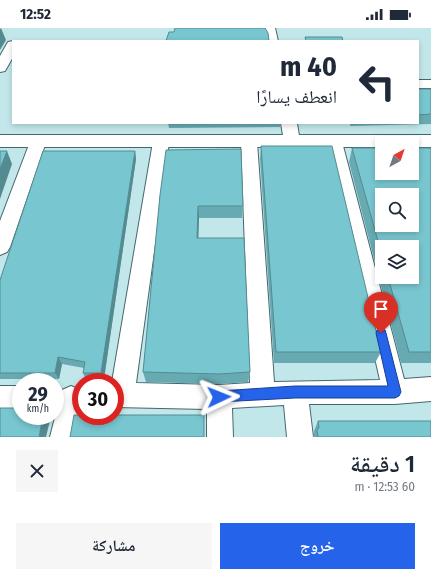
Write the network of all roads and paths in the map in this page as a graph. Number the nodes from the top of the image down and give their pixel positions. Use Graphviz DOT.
graph roads {
  1 [pos="269,28"];
  2 [pos="272,40"];
  3 [pos="12,48"];
  4 [pos="0,68"];
  5 [pos="419,84"];
  6 [pos="431,84"];
  7 [pos="289,124"];
  8 [pos="0,142"];
  9 [pos="38,142"];
  10 [pos="161,142"];
  11 [pos="249,142"];
  12 [pos="292,142"];
  13 [pos="334,142"];
  14 [pos="430,143"];
  15 [pos="0,247"];
  16 [pos="122,373"];
  17 [pos="431,389"];
  18 [pos="295,392"];
  19 [pos="395,392"];
  20 [pos="124,395"];
  21 [pos="263,395"];
  22 [pos="219,397"];
  23 [pos="0,398"];
  24 [pos="12,398"];
  25 [pos="69,398"];
  26 [pos="63,437"];
  27 [pos="220,437"];
  28 [pos="300,437"];
  1 -- 2 [label="street"];
  3 -- 4 [label="street"];
  5 -- 6 [label="street"];
  7 -- 12 [label="street"];
  8 -- 9 [label="street"];
  9 -- 10 [label="street"];
  9 -- 15 [label="street"];
  10 -- 11 [label="street"];
  10 -- 16 [label="street"];
  11 -- 12 [label="street"];
  11 -- 21 [label="street"];
  12 -- 13 [label="street"];
  13 -- 14 [label="street"];
  13 -- 19 [label="street"];
  17 -- 19 [label="street"];
  18 -- 19 [label="street"];
  18 -- 21 [label="street"];
  18 -- 28 [label="street"];
  20 -- 22 [label="street"];
  21 -- 22 [label="street"];
  22 -- 27 [label="street"];
  23 -- 24 [label="street"];
  25 -- 26 [label="street"];
}
